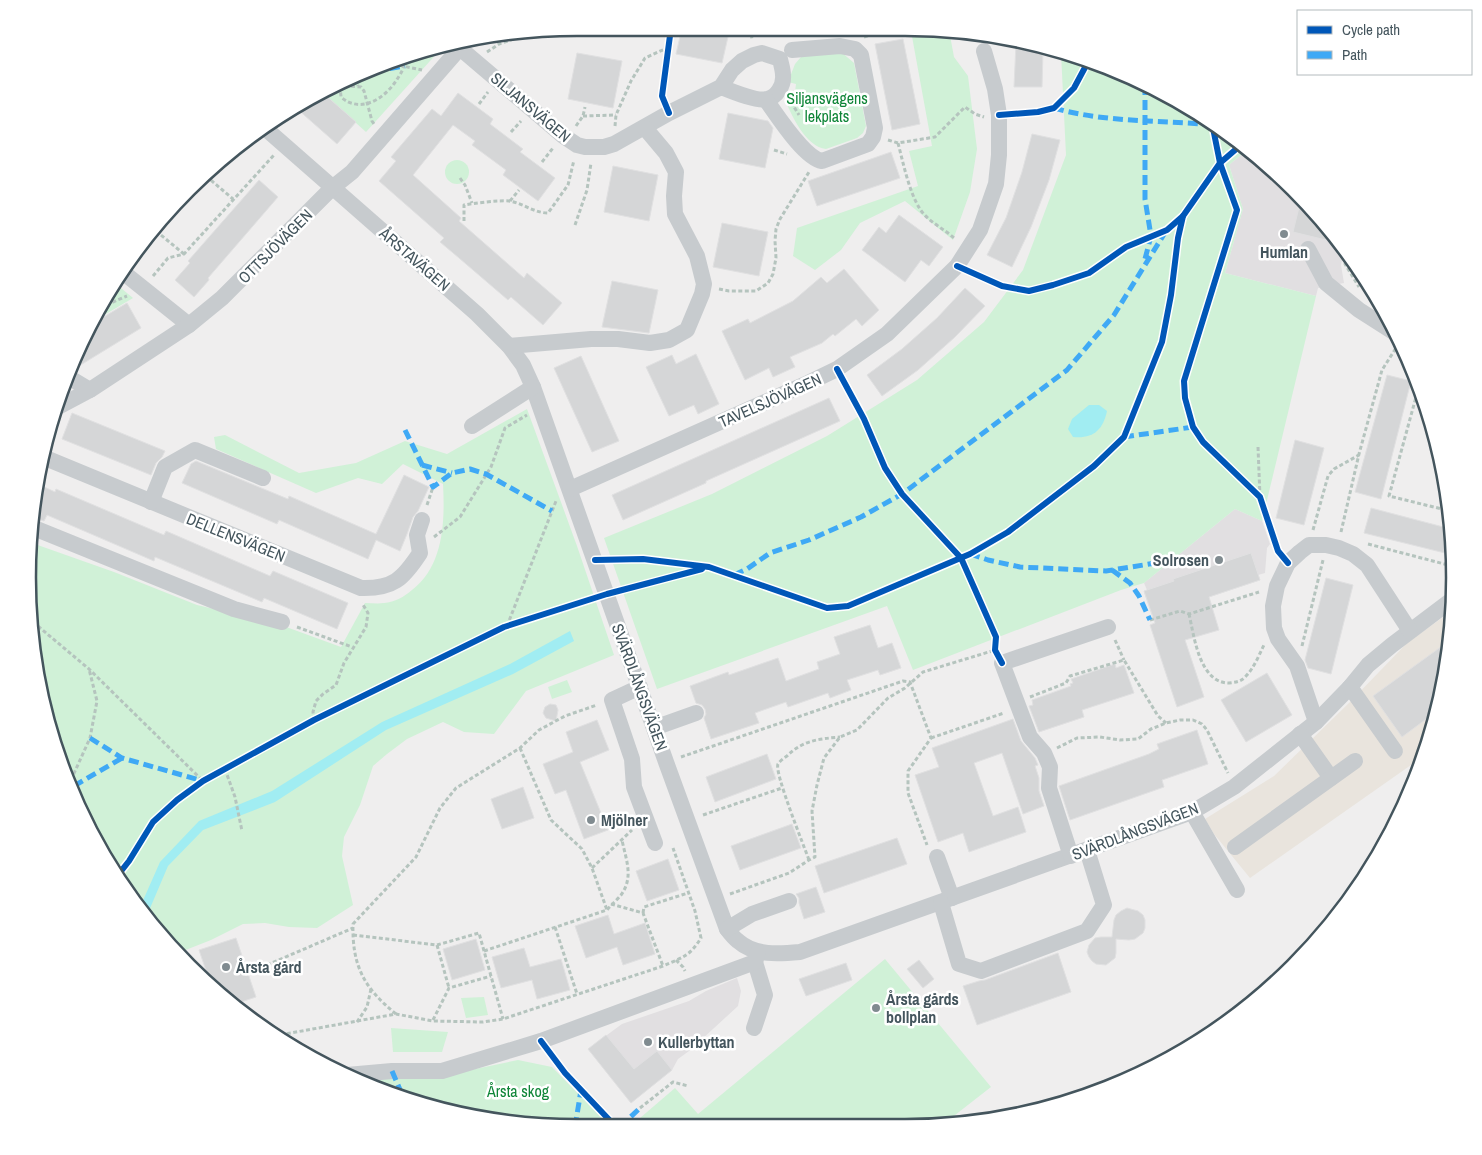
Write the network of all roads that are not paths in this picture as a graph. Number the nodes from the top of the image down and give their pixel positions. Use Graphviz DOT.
graph roads {
  1 [pos="464,49"];
  2 [pos="792,50"];
  3 [pos="455,51"];
  4 [pos="984,51"];
  5 [pos="721,87"];
  6 [pos="766,100"];
  7 [pos="645,128"];
  8 [pos="270,132"];
  9 [pos="332,188"];
  10 [pos="1308,249"];
  11 [pos="128,276"];
  12 [pos="189,325"];
  13 [pos="1383,326"];
  14 [pos="509,346"];
  15 [pos="73,380"];
  16 [pos="533,387"];
  17 [pos="90,390"];
  18 [pos="65,403"];
  19 [pos="540,407"];
  20 [pos="472,426"];
  21 [pos="51,454"];
  22 [pos="263,478"];
  23 [pos="570,489"];
  24 [pos="151,502"];
  25 [pos="422,520"];
  26 [pos="38,530"];
  27 [pos="1445,605"];
  28 [pos="282,622"];
  29 [pos="1108,628"];
  30 [pos="1410,631"];
  31 [pos="1350,686"];
  32 [pos="640,687"];
  33 [pos="696,713"];
  34 [pos="1316,722"];
  35 [pos="654,728"];
  36 [pos="1300,734"];
  37 [pos="1396,751"];
  38 [pos="1356,761"];
  39 [pos="1331,778"];
  40 [pos="1192,812"];
  41 [pos="654,843"];
  42 [pos="1236,847"];
  43 [pos="1087,850"];
  44 [pos="1071,856"];
  45 [pos="937,857"];
  46 [pos="1237,890"];
  47 [pos="789,900"];
  48 [pos="947,900"];
  49 [pos="727,929"];
  50 [pos="757,957"];
  51 [pos="754,1028"];
  52 [pos="361,1074"];
  1 -- 7 [label="street, SILJANSVÄGEN"];
  2 -- 6 [label="street"];
  3 -- 9 [label="street, OTTSJÖVÄGEN"];
  4 -- 23 [label="street, TAVELSJÖVÄGEN"];
  5 -- 6 [label="street"];
  5 -- 6 [label="street, SILJANSVÄGEN"];
  5 -- 7 [label="street, SILJANSVÄGEN"];
  7 -- 14 [label="street"];
  8 -- 9 [label="street, ÅRSTAVÄGEN"];
  9 -- 12 [label="street, OTTSJÖVÄGEN"];
  9 -- 14 [label="street, ÅRSTAVÄGEN"];
  10 -- 13 [label="street"];
  11 -- 12 [label="street"];
  12 -- 17 [label="street, OTTSJÖVÄGEN"];
  14 -- 16 [label="street, ÅRSTAVÄGEN"];
  15 -- 17 [label="street"];
  16 -- 19 [label="street, ÅRSTAVÄGEN"];
  16 -- 20 [label="street"];
  17 -- 18 [label="street, OTTSJÖVÄGEN"];
  19 -- 23 [label="street, SVÄRDLÅNGSVÄGEN"];
  21 -- 24 [label="street, DELLENSVÄGEN"];
  22 -- 24 [label="street"];
  23 -- 32 [label="street, SVÄRDLÅNGSVÄGEN"];
  24 -- 25 [label="street, DELLENSVÄGEN"];
  26 -- 28 [label="street"];
  27 -- 30 [label="street, SVÄRDLÅNGSVÄGEN"];
  29 -- 44 [label="street"];
  30 -- 31 [label="street, SVÄRDLÅNGSVÄGEN"];
  30 -- 34 [label="street"];
  31 -- 34 [label="street, SVÄRDLÅNGSVÄGEN"];
  31 -- 37 [label="street"];
  32 -- 35 [label="street, SVÄRDLÅNGSVÄGEN"];
  32 -- 41 [label="street"];
  33 -- 35 [label="street"];
  34 -- 36 [label="street, SVÄRDLÅNGSVÄGEN"];
  35 -- 49 [label="street, SVÄRDLÅNGSVÄGEN"];
  36 -- 39 [label="street"];
  36 -- 40 [label="street, SVÄRDLÅNGSVÄGEN"];
  38 -- 39 [label="street"];
  39 -- 42 [label="street"];
  40 -- 43 [label="street, SVÄRDLÅNGSVÄGEN"];
  40 -- 46 [label="street"];
  43 -- 44 [label="street, SVÄRDLÅNGSVÄGEN"];
  43 -- 48 [label="street"];
  44 -- 48 [label="street, SVÄRDLÅNGSVÄGEN"];
  45 -- 48 [label="street"];
  47 -- 49 [label="street"];
  48 -- 50 [label="street, SVÄRDLÅNGSVÄGEN"];
  49 -- 50 [label="street, SVÄRDLÅNGSVÄGEN"];
  50 -- 51 [label="street"];
  50 -- 52 [label="street, SVÄRDLÅNGSVÄGEN"];
}
